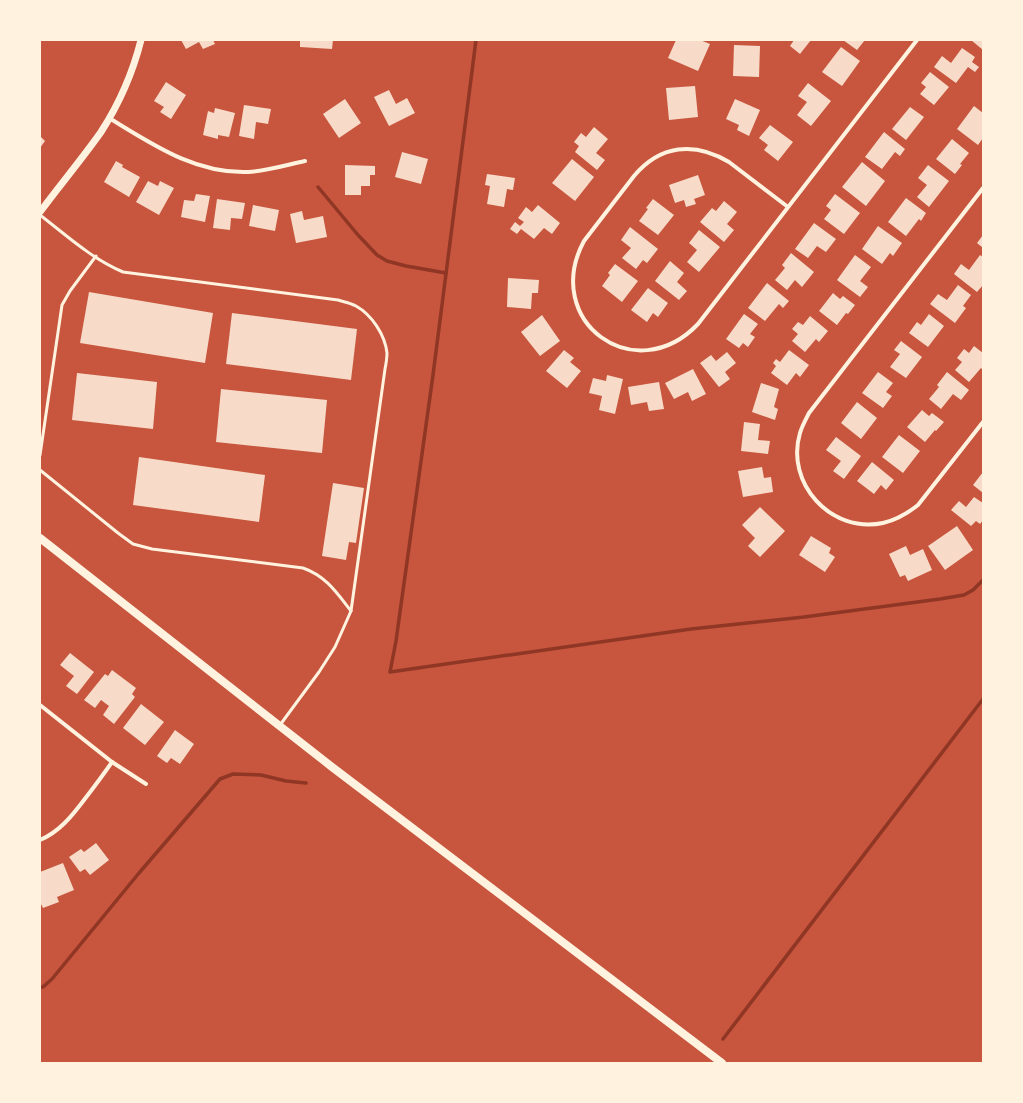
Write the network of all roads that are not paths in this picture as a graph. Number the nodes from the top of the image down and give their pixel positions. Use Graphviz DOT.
graph roads {
  1 [pos="141,40"];
  2 [pos="917,40"];
  3 [pos="109,118"];
  4 [pos="305,161"];
  5 [pos="983,188"];
  6 [pos="788,208"];
  7 [pos="40,213"];
  8 [pos="96,256"];
  9 [pos="983,422"];
  10 [pos="40,455"];
  11 [pos="40,470"];
  12 [pos="40,538"];
  13 [pos="351,611"];
  14 [pos="40,705"];
  15 [pos="279,726"];
  16 [pos="112,762"];
  17 [pos="146,784"];
  18 [pos="40,840"];
  19 [pos="722,1063"];
  1 -- 3 [label="street"];
  2 -- 6 [label="street"];
  3 -- 4 [label="street"];
  3 -- 7 [label="street"];
  5 -- 9 [label="street"];
  6 -- 6 [label="street"];
  7 -- 8 [label="lane"];
  8 -- 10 [label="lane"];
  8 -- 13 [label="lane"];
  11 -- 13 [label="lane"];
  12 -- 15 [label="main road"];
  13 -- 15 [label="lane"];
  14 -- 16 [label="street"];
  15 -- 19 [label="main road"];
  16 -- 17 [label="street"];
  16 -- 18 [label="street"];
}
